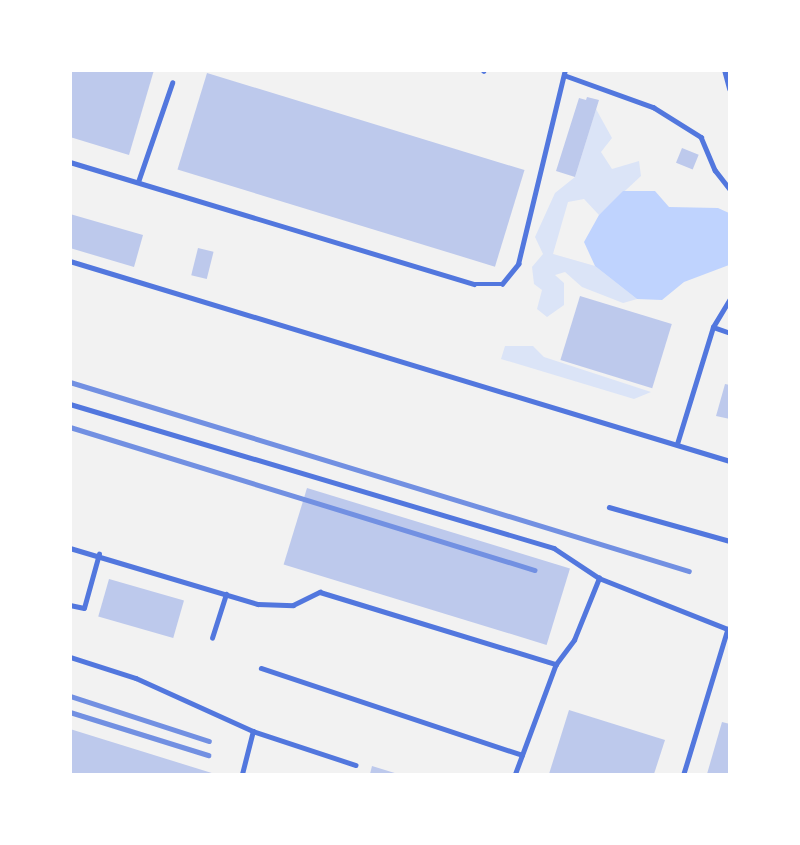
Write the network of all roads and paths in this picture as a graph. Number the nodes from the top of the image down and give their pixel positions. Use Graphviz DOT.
graph roads {
  1 [pos="725,70"];
  2 [pos="565,73"];
  3 [pos="172,83"];
  4 [pos="729,89"];
  5 [pos="70,162"];
  6 [pos="138,182"];
  7 [pos="729,189"];
  8 [pos="70,261"];
  9 [pos="729,299"];
  10 [pos="713,327"];
  11 [pos="729,333"];
  12 [pos="70,404"];
  13 [pos="677,444"];
  14 [pos="729,461"];
  15 [pos="609,507"];
  16 [pos="729,541"];
  17 [pos="70,548"];
  18 [pos="99,554"];
  19 [pos="599,578"];
  20 [pos="226,594"];
  21 [pos="70,605"];
  22 [pos="212,638"];
  23 [pos="70,657"];
  24 [pos="556,664"];
  25 [pos="261,668"];
  26 [pos="253,731"];
  27 [pos="522,755"];
  28 [pos="356,765"];
  29 [pos="242,774"];
  30 [pos="515,774"];
  31 [pos="684,774"];
  1 -- 4 [label="street"];
  2 -- 6 [label="lane"];
  2 -- 7 [label="lane"];
  3 -- 6 [label="lane"];
  5 -- 6 [label="lane"];
  8 -- 13 [label="lane"];
  9 -- 10 [label="lane"];
  10 -- 11 [label="lane"];
  10 -- 13 [label="lane"];
  12 -- 19 [label="lane"];
  13 -- 14 [label="lane"];
  15 -- 16 [label="lane"];
  17 -- 18 [label="lane"];
  18 -- 20 [label="lane"];
  18 -- 21 [label="lane"];
  19 -- 24 [label="lane"];
  19 -- 31 [label="lane"];
  20 -- 22 [label="lane"];
  20 -- 24 [label="lane"];
  23 -- 26 [label="lane"];
  24 -- 27 [label="lane"];
  25 -- 27 [label="lane"];
  26 -- 28 [label="lane"];
  26 -- 29 [label="lane"];
  27 -- 30 [label="lane"];
}
